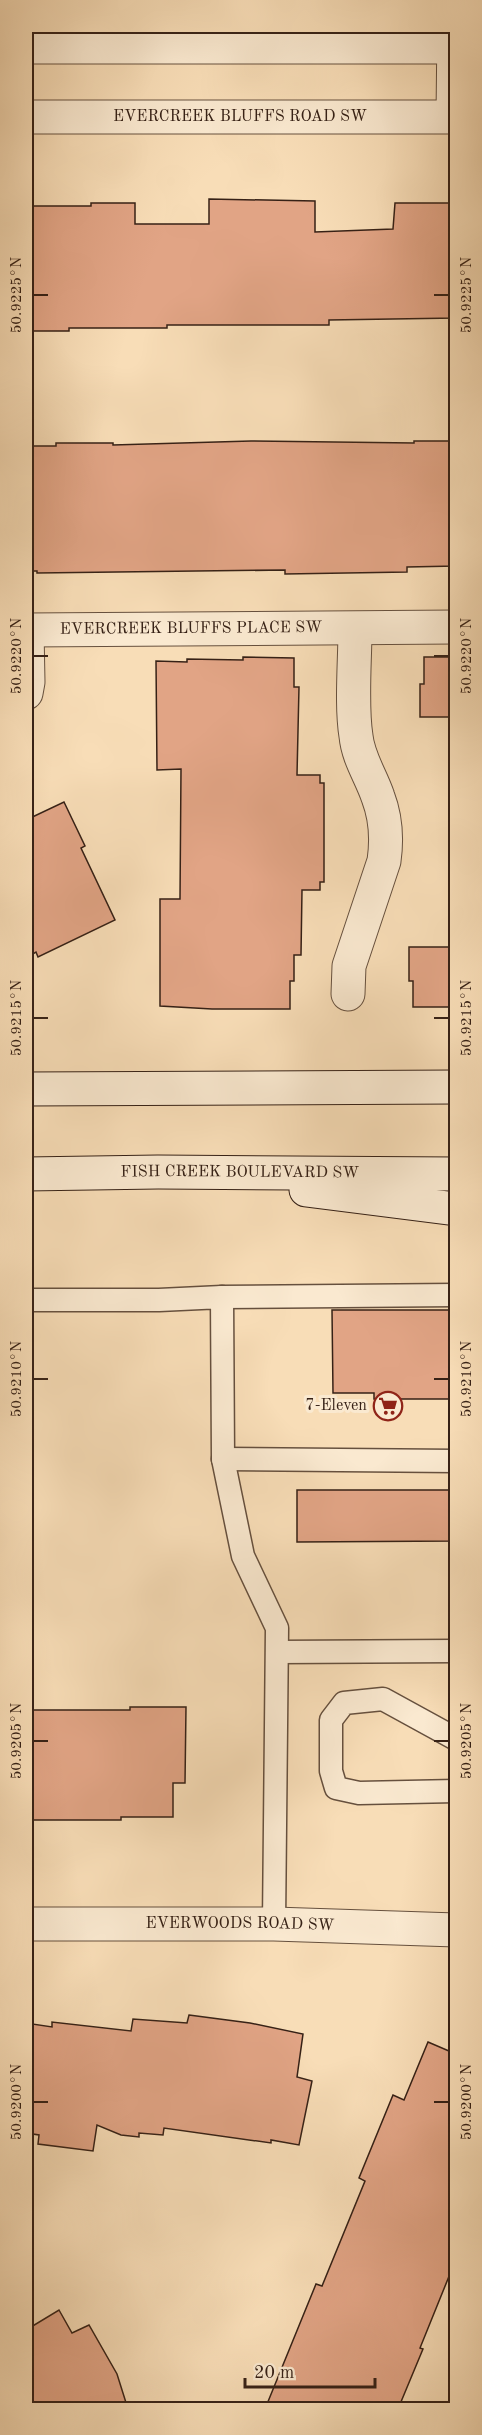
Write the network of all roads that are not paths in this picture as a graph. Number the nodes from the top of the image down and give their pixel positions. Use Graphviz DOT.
graph roads {
  1 [pos="454,40"];
  2 [pos="26,47"];
  3 [pos="26,117"];
  4 [pos="455,117"];
  5 [pos="456,627"];
  6 [pos="355,628"];
  7 [pos="26,630"];
  8 [pos="26,693"];
  9 [pos="348,994"];
  10 [pos="456,1087"];
  11 [pos="26,1089"];
  12 [pos="158,1172"];
  13 [pos="26,1174"];
  14 [pos="456,1174"];
  15 [pos="456,1209"];
  16 [pos="456,1295"];
  17 [pos="222,1297"];
  18 [pos="26,1300"];
  19 [pos="223,1459"];
  20 [pos="456,1461"];
  21 [pos="456,1651"];
  22 [pos="278,1652"];
  23 [pos="456,1739"];
  24 [pos="456,1791"];
  25 [pos="26,1924"];
  26 [pos="274,1924"];
  27 [pos="456,1930"];
  1 -- 2 [label="street"];
  1 -- 4 [label="street"];
  3 -- 4 [label="street, EVERCREEK BLUFFS ROAD SW"];
  5 -- 6 [label="street, EVERCREEK BLUFFS PLACE SW"];
  6 -- 7 [label="street, EVERCREEK BLUFFS PLACE SW"];
  6 -- 9 [label="street"];
  7 -- 8 [label="street, EVERCREEK BLUFFS PLACE SW"];
  10 -- 11 [label="street"];
  12 -- 13 [label="street, FISH CREEK BOULEVARD SW"];
  12 -- 14 [label="street, FISH CREEK BOULEVARD SW"];
  12 -- 15 [label="street"];
  16 -- 17 [label="lane"];
  17 -- 18 [label="lane"];
  17 -- 19 [label="lane"];
  19 -- 20 [label="lane"];
  19 -- 22 [label="lane"];
  21 -- 22 [label="lane"];
  22 -- 26 [label="lane"];
  23 -- 24 [label="lane"];
  25 -- 26 [label="street, EVERWOODS ROAD SW"];
  26 -- 27 [label="street, EVERWOODS ROAD SW"];
}
